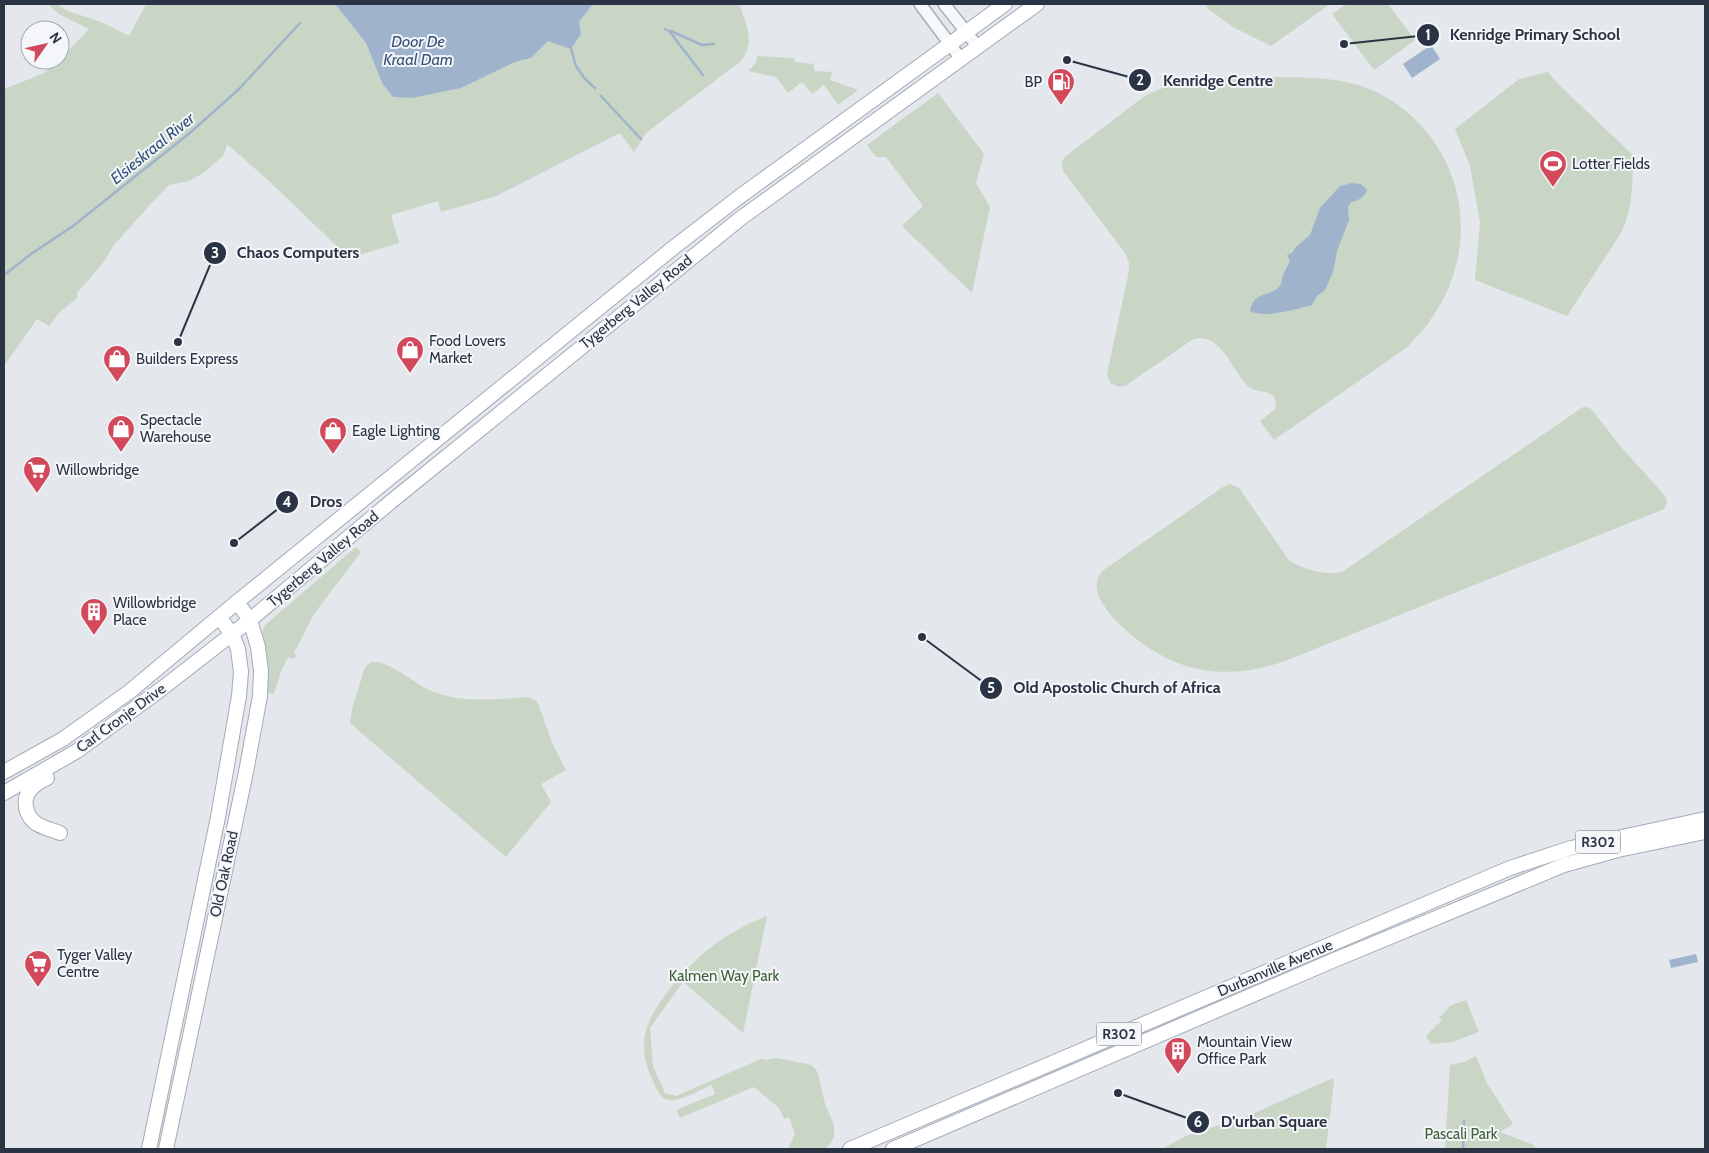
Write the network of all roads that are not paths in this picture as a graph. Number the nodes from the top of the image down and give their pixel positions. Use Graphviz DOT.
graph roads {
  1 [pos="920,4"];
  2 [pos="944,4"];
  3 [pos="1005,4"];
  4 [pos="1037,4"];
  5 [pos="965,32"];
  6 [pos="949,44"];
  7 [pos="978,47"];
  8 [pos="961,59"];
  9 [pos="237,602"];
  10 [pos="219,617"];
  11 [pos="250,620"];
  12 [pos="232,634"];
  13 [pos="213,649"];
  14 [pos="239,696"];
  15 [pos="77,751"];
  16 [pos="4,772"];
  17 [pos="246,772"];
  18 [pos="4,793"];
  19 [pos="218,817"];
  20 [pos="1705,819"];
  21 [pos="1705,832"];
  22 [pos="60,833"];
  23 [pos="852,1148"];
  24 [pos="149,1149"];
  25 [pos="166,1149"];
  26 [pos="893,1149"];
  1 -- 6 [label="street"];
  2 -- 5 [label="street"];
  3 -- 5 [label="main road, Tygerberg Valley Road"];
  4 -- 7 [label="main road, Tygerberg Valley Road"];
  5 -- 6 [label="main road, Tygerberg Valley Road"];
  5 -- 7 [label="street"];
  6 -- 8 [label="street"];
  6 -- 9 [label="main road, Tygerberg Valley Road"];
  7 -- 8 [label="main road, Tygerberg Valley Road"];
  8 -- 11 [label="main road, Tygerberg Valley Road"];
  9 -- 10 [label="main road, Tygerberg Valley Road"];
  9 -- 11 [label="main road, Old Oak Road"];
  10 -- 12 [label="main road, Old Oak Road"];
  10 -- 16 [label="main road, Carl Cronje Drive"];
  11 -- 12 [label="main road, Tygerberg Valley Road"];
  11 -- 17 [label="main road, Old Oak Road"];
  12 -- 13 [label="main road, Carl Cronje Drive"];
  12 -- 14 [label="main road, Old Oak Road"];
  13 -- 14 [label="main road"];
  13 -- 15 [label="main road, Carl Cronje Drive"];
  14 -- 19 [label="main road, Old Oak Road"];
  15 -- 18 [label="main road, Carl Cronje Drive"];
  15 -- 22 [label="main road"];
  17 -- 19 [label="main road"];
  17 -- 25 [label="main road, Old Oak Road"];
  19 -- 24 [label="main road, Old Oak Road"];
  20 -- 23 [label="main road, Durbanville Avenue / R302"];
  21 -- 26 [label="main road, Durbanville Avenue / R302"];
}
